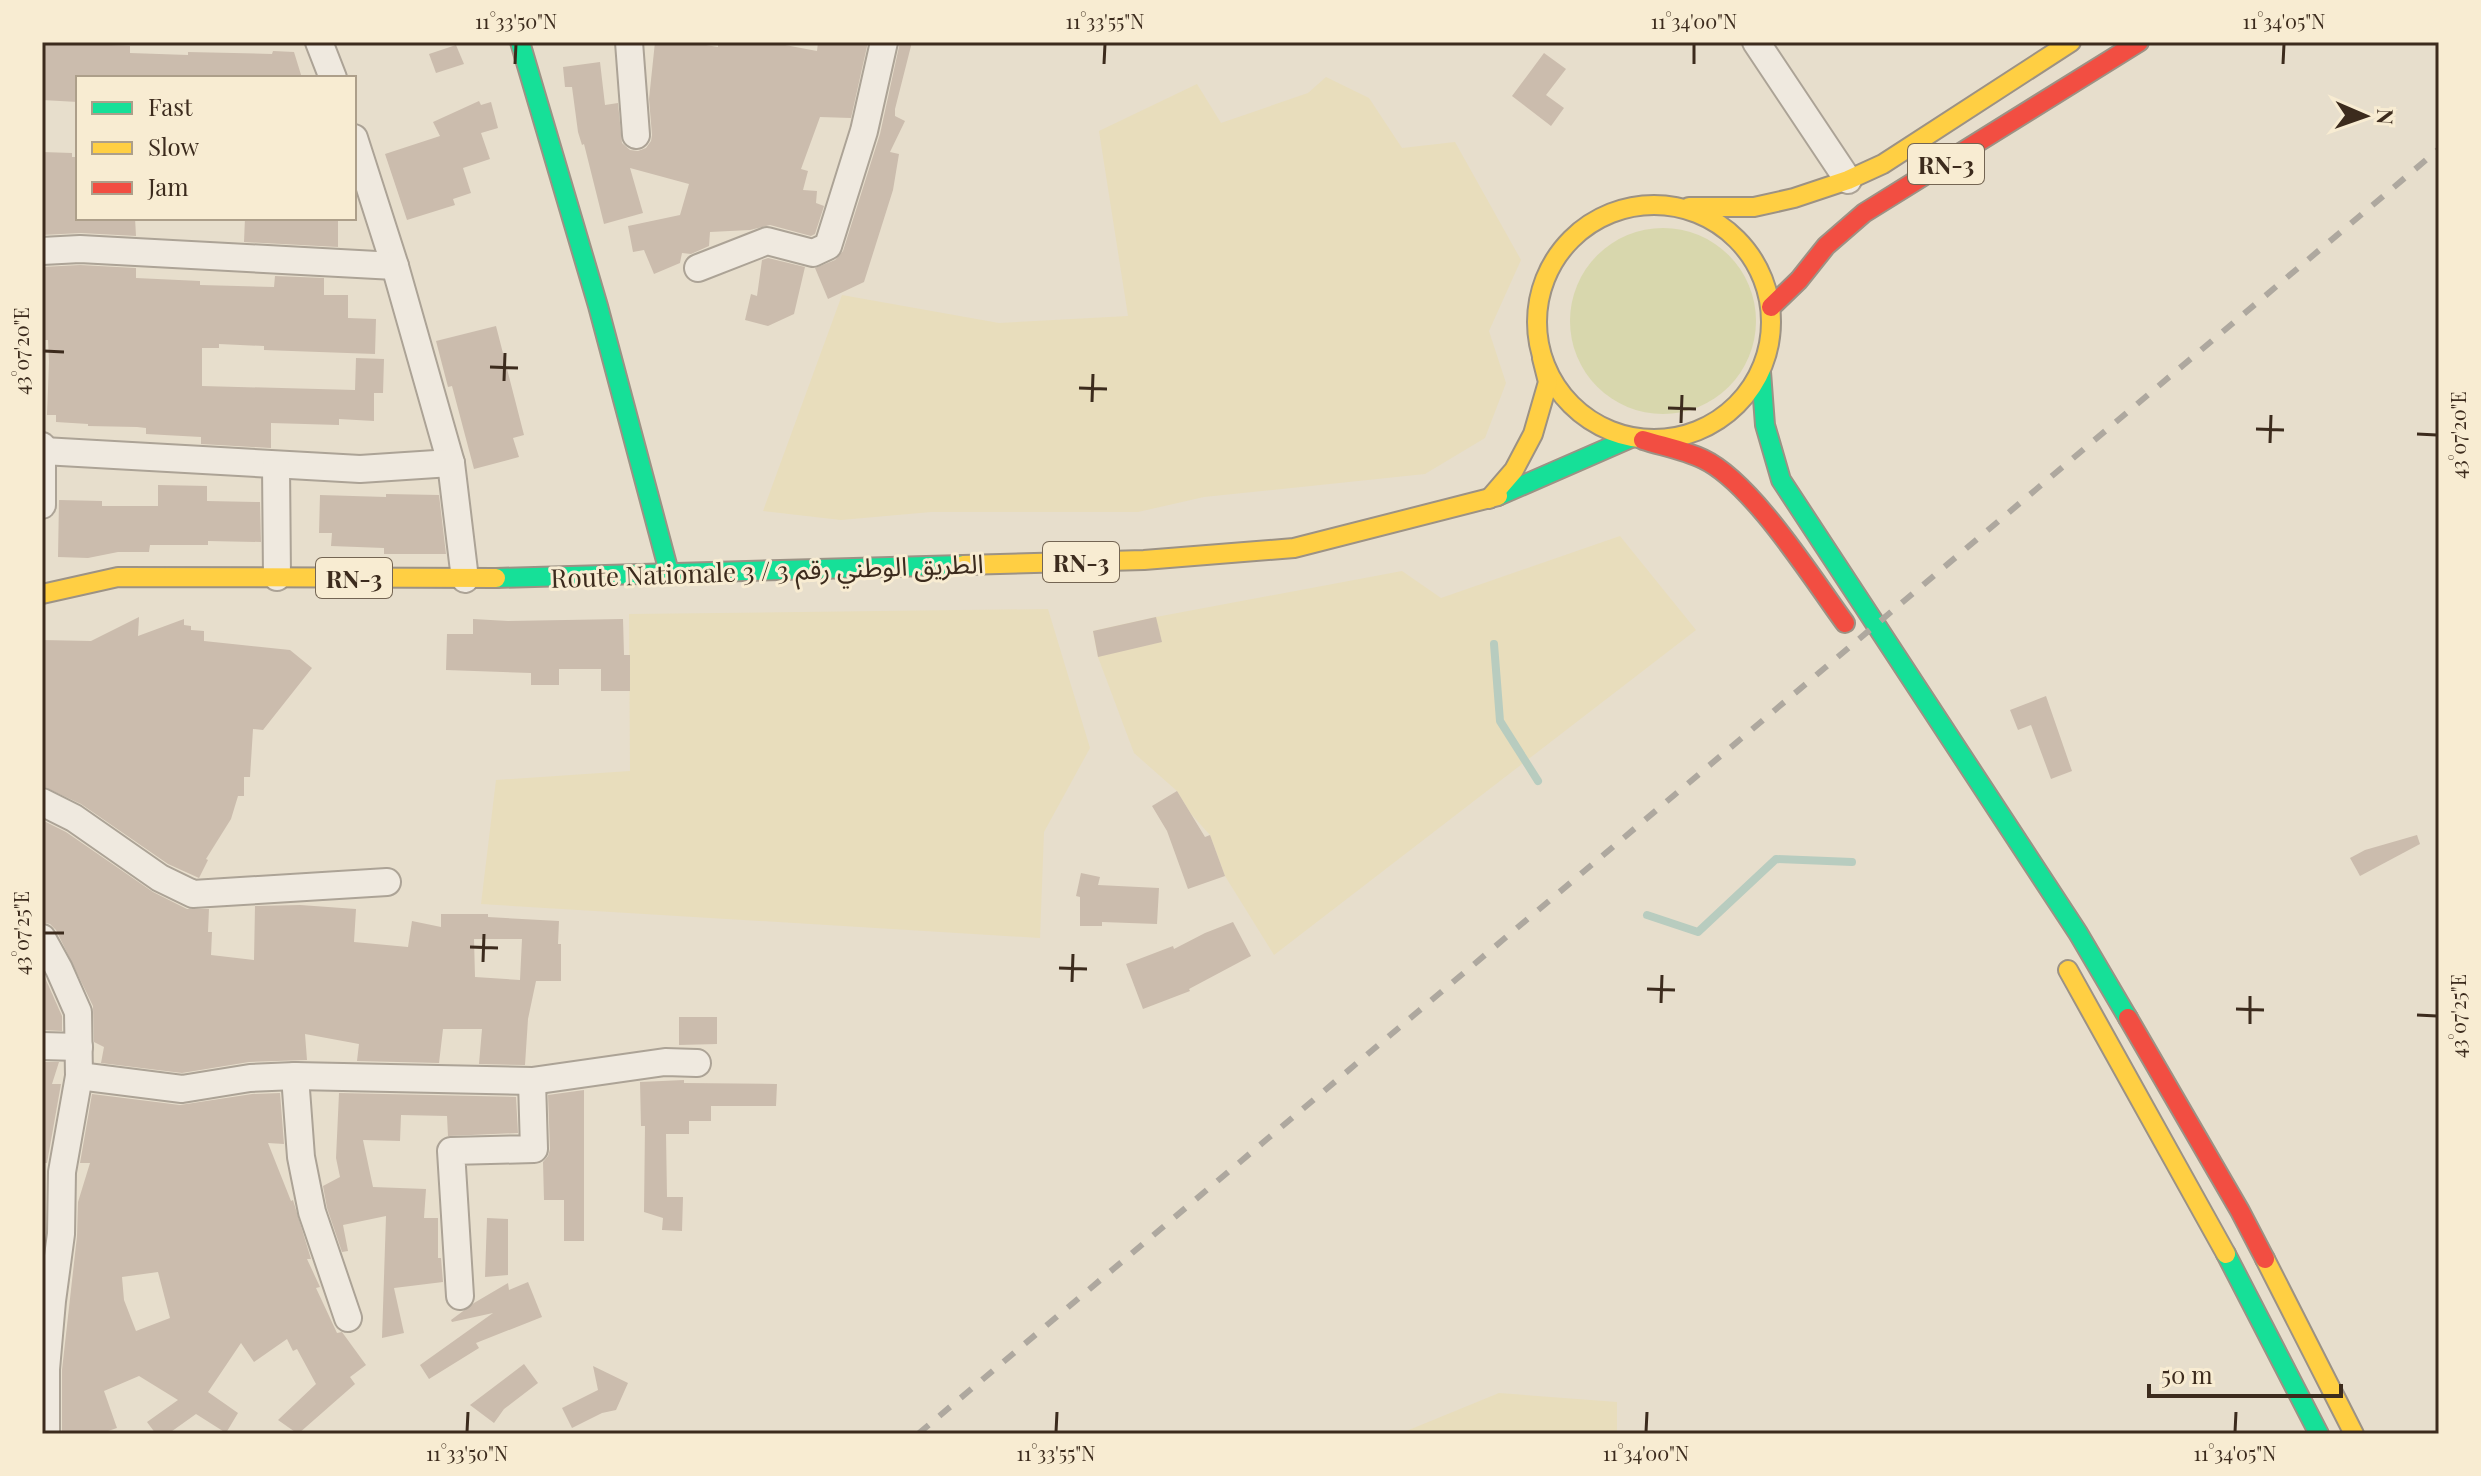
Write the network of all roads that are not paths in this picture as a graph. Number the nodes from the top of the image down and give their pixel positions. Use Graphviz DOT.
graph roads {
  1 [pos="319,42"];
  2 [pos="520,42"];
  3 [pos="629,42"];
  4 [pos="884,42"];
  5 [pos="1756,42"];
  6 [pos="2071,42"];
  7 [pos="2139,42"];
  8 [pos="332,76"];
  9 [pos="636,135"];
  10 [pos="356,144"];
  11 [pos="1848,180"];
  12 [pos="1683,207"];
  13 [pos="42,251"];
  14 [pos="395,266"];
  15 [pos="698,268"];
  16 [pos="1771,307"];
  17 [pos="1542,358"];
  18 [pos="1761,372"];
  19 [pos="1637,439"];
  20 [pos="43,448"];
  21 [pos="451,463"];
  22 [pos="276,465"];
  23 [pos="1488,500"];
  24 [pos="42,505"];
  25 [pos="669,572"];
  26 [pos="277,577"];
  27 [pos="465,579"];
  28 [pos="42,594"];
  29 [pos="1852,634"];
  30 [pos="42,802"];
  31 [pos="387,882"];
  32 [pos="42,938"];
  33 [pos="2061,958"];
  34 [pos="42,1046"];
  35 [pos="79,1047"];
  36 [pos="697,1063"];
  37 [pos="79,1076"];
  38 [pos="295,1076"];
  39 [pos="532,1081"];
  40 [pos="52,1177"];
  41 [pos="460,1296"];
  42 [pos="348,1318"];
  43 [pos="46,1434"];
  44 [pos="2319,1434"];
  45 [pos="2354,1434"];
  1 -- 8 [label="street"];
  2 -- 25 [label="main road"];
  3 -- 9 [label="street"];
  4 -- 15 [label="street"];
  5 -- 11 [label="street"];
  6 -- 11 [label="main road, RN-3"];
  7 -- 16 [label="main road, RN-3"];
  10 -- 14 [label="street"];
  11 -- 12 [label="main road, RN-3"];
  12 -- 16 [label="main road"];
  12 -- 17 [label="main road"];
  13 -- 14 [label="street"];
  14 -- 21 [label="street"];
  16 -- 18 [label="main road"];
  17 -- 19 [label="main road"];
  17 -- 23 [label="main road"];
  18 -- 19 [label="main road"];
  18 -- 45 [label="main road"];
  19 -- 23 [label="main road, RN-3"];
  19 -- 29 [label="main road"];
  20 -- 22 [label="street"];
  20 -- 24 [label="street"];
  21 -- 22 [label="street"];
  21 -- 27 [label="street"];
  22 -- 26 [label="street"];
  23 -- 25 [label="main road, Route Nationale 3 / الطريق الوطني رقم 3 / RN-3"];
  25 -- 27 [label="main road, Route Nationale 3 / الطريق الوطني رقم 3 / RN-3"];
  26 -- 27 [label="main road, Route Nationale 3 / الطريق الوطني رقم 3 / RN-3"];
  26 -- 28 [label="main road, Route Nationale 3 / الطريق الوطني رقم 3 / RN-3"];
  30 -- 31 [label="street"];
  32 -- 35 [label="street"];
  33 -- 44 [label="main road"];
  34 -- 35 [label="street"];
  35 -- 37 [label="street"];
  36 -- 39 [label="street"];
  37 -- 38 [label="street"];
  37 -- 40 [label="street"];
  38 -- 39 [label="street"];
  38 -- 42 [label="street"];
  39 -- 41 [label="street"];
  40 -- 43 [label="street"];
}
